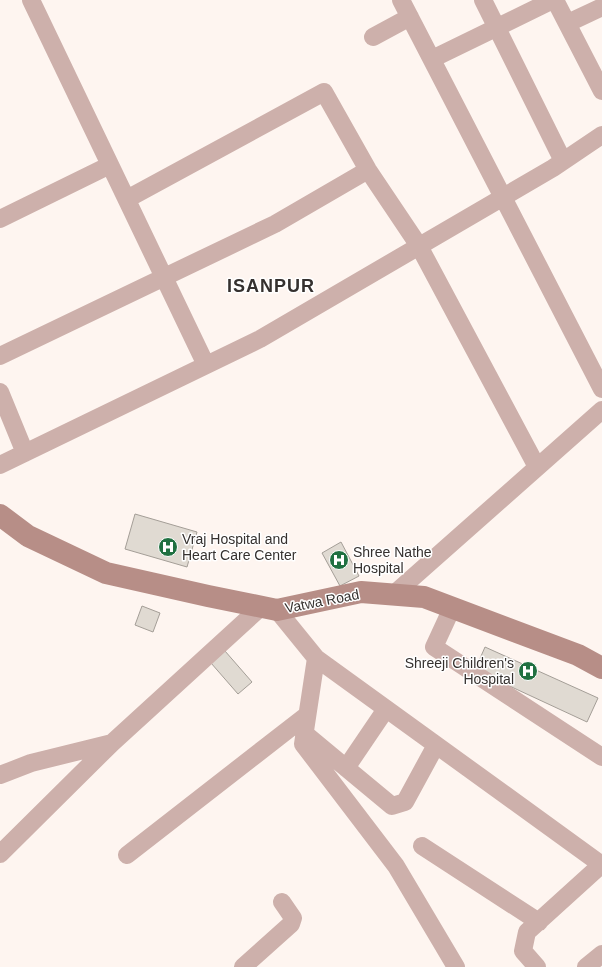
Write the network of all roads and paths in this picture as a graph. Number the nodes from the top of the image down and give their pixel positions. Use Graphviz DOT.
graph roads {
  1 [pos="31,0"];
  2 [pos="401,0"];
  3 [pos="483,0"];
  4 [pos="554,0"];
  5 [pos="602,6"];
  6 [pos="410,17"];
  7 [pos="568,23"];
  8 [pos="496,27"];
  9 [pos="373,37"];
  10 [pos="432,59"];
  11 [pos="602,91"];
  12 [pos="602,135"];
  13 [pos="563,161"];
  14 [pos="110,165"];
  15 [pos="368,170"];
  16 [pos="504,197"];
  17 [pos="126,199"];
  18 [pos="0,219"];
  19 [pos="419,246"];
  20 [pos="164,277"];
  21 [pos="0,356"];
  22 [pos="206,365"];
  23 [pos="602,389"];
  24 [pos="0,392"];
  25 [pos="602,410"];
  26 [pos="25,453"];
  27 [pos="0,465"];
  28 [pos="537,467"];
  29 [pos="0,515"];
  30 [pos="393,595"];
  31 [pos="269,608"];
  32 [pos="452,608"];
  33 [pos="316,658"];
  34 [pos="602,668"];
  35 [pos="386,710"];
  36 [pos="307,715"];
  37 [pos="304,733"];
  38 [pos="112,743"];
  39 [pos="436,745"];
  40 [pos="602,757"];
  41 [pos="346,768"];
  42 [pos="0,775"];
  43 [pos="422,846"];
  44 [pos="0,854"];
  45 [pos="127,856"];
  46 [pos="602,865"];
  47 [pos="282,902"];
  48 [pos="538,922"];
  49 [pos="602,954"];
  50 [pos="243,967"];
  51 [pos="456,967"];
  52 [pos="537,967"];
  53 [pos="586,967"];
  1 -- 14 [label="street"];
  2 -- 6 [label="street"];
  3 -- 8 [label="street"];
  4 -- 7 [label="street"];
  4 -- 8 [label="street"];
  5 -- 7 [label="street"];
  6 -- 9 [label="street"];
  6 -- 10 [label="street"];
  7 -- 11 [label="street"];
  8 -- 10 [label="street"];
  8 -- 13 [label="street"];
  10 -- 16 [label="street"];
  12 -- 13 [label="street"];
  13 -- 16 [label="street"];
  14 -- 17 [label="street"];
  14 -- 18 [label="street"];
  15 -- 17 [label="street"];
  15 -- 19 [label="street"];
  15 -- 20 [label="street"];
  16 -- 19 [label="street"];
  16 -- 23 [label="street"];
  17 -- 20 [label="street"];
  19 -- 22 [label="street"];
  19 -- 28 [label="street"];
  20 -- 21 [label="street"];
  20 -- 22 [label="street"];
  22 -- 26 [label="street"];
  24 -- 26 [label="street"];
  25 -- 28 [label="street"];
  26 -- 27 [label="street"];
  28 -- 30 [label="street"];
  29 -- 31 [label="main road, Vatwa Road"];
  30 -- 31 [label="main road, Vatwa Road"];
  30 -- 32 [label="main road, Vatwa Road"];
  31 -- 33 [label="street"];
  31 -- 38 [label="street"];
  32 -- 34 [label="main road, Vatwa Road"];
  32 -- 40 [label="street"];
  33 -- 35 [label="street"];
  33 -- 36 [label="street"];
  35 -- 39 [label="street"];
  35 -- 41 [label="street"];
  36 -- 37 [label="street"];
  36 -- 45 [label="street"];
  37 -- 41 [label="street"];
  37 -- 51 [label="street"];
  38 -- 42 [label="street"];
  38 -- 44 [label="street"];
  39 -- 41 [label="street"];
  39 -- 46 [label="street"];
  43 -- 48 [label="street"];
  46 -- 48 [label="street"];
  47 -- 50 [label="street"];
  48 -- 52 [label="street"];
  49 -- 53 [label="street"];
}
